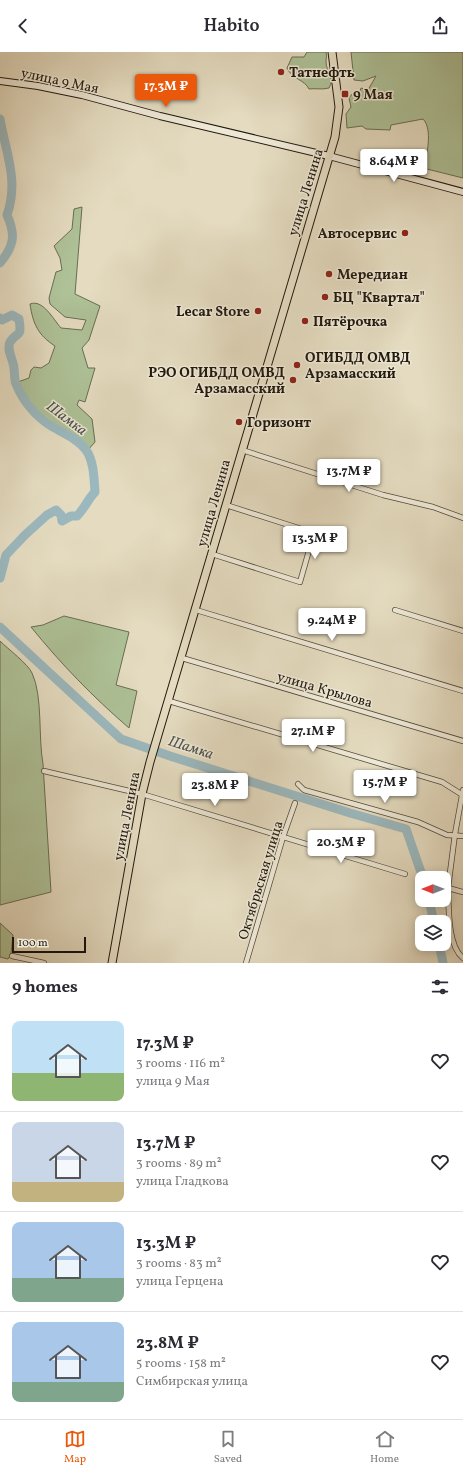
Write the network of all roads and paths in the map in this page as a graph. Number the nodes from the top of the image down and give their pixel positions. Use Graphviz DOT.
graph roads {
  1 [pos="332,52"];
  2 [pos="0,81"];
  3 [pos="329,156"];
  4 [pos="463,192"];
  5 [pos="242,450"];
  6 [pos="226,505"];
  7 [pos="463,518"];
  8 [pos="212,554"];
  9 [pos="196,610"];
  10 [pos="395,610"];
  11 [pos="463,631"];
  12 [pos="182,658"];
  13 [pos="463,691"];
  14 [pos="169,701"];
  15 [pos="463,741"];
  16 [pos="44,771"];
  17 [pos="300,787"];
  18 [pos="462,792"];
  19 [pos="142,794"];
  20 [pos="295,803"];
  21 [pos="455,834"];
  22 [pos="463,836"];
  23 [pos="283,837"];
  24 [pos="450,871"];
  25 [pos="405,874"];
  26 [pos="451,889"];
  27 [pos="463,892"];
  28 [pos="448,907"];
  29 [pos="12,956"];
  30 [pos="463,958"];
  31 [pos="44,963"];
  32 [pos="112,963"];
  33 [pos="246,963"];
  1 -- 3 [label="main road, улица Ленина"];
  2 -- 3 [label="main road, улица 9 Мая"];
  3 -- 4 [label="main road, улица 9 Мая"];
  3 -- 5 [label="main road, улица Ленина"];
  5 -- 6 [label="main road, улица Ленина"];
  5 -- 7 [label="street"];
  6 -- 8 [label="main road, улица Ленина"];
  6 -- 8 [label="street"];
  8 -- 9 [label="main road, улица Ленина"];
  9 -- 12 [label="main road, улица Ленина"];
  9 -- 13 [label="street"];
  10 -- 11 [label="street"];
  12 -- 14 [label="main road, улица Ленина"];
  12 -- 15 [label="street, улица Крылова"];
  14 -- 18 [label="street"];
  14 -- 19 [label="main road, улица Ленина"];
  16 -- 19 [label="street"];
  17 -- 21 [label="street"];
  18 -- 21 [label="street"];
  19 -- 23 [label="street"];
  19 -- 32 [label="main road, улица Ленина"];
  20 -- 23 [label="street, Октябрьская улица"];
  21 -- 22 [label="street"];
  21 -- 24 [label="street"];
  23 -- 25 [label="street"];
  23 -- 33 [label="street, Октябрьская улица"];
  26 -- 27 [label="street"];
  28 -- 30 [label="street"];
  29 -- 31 [label="street"];
}
